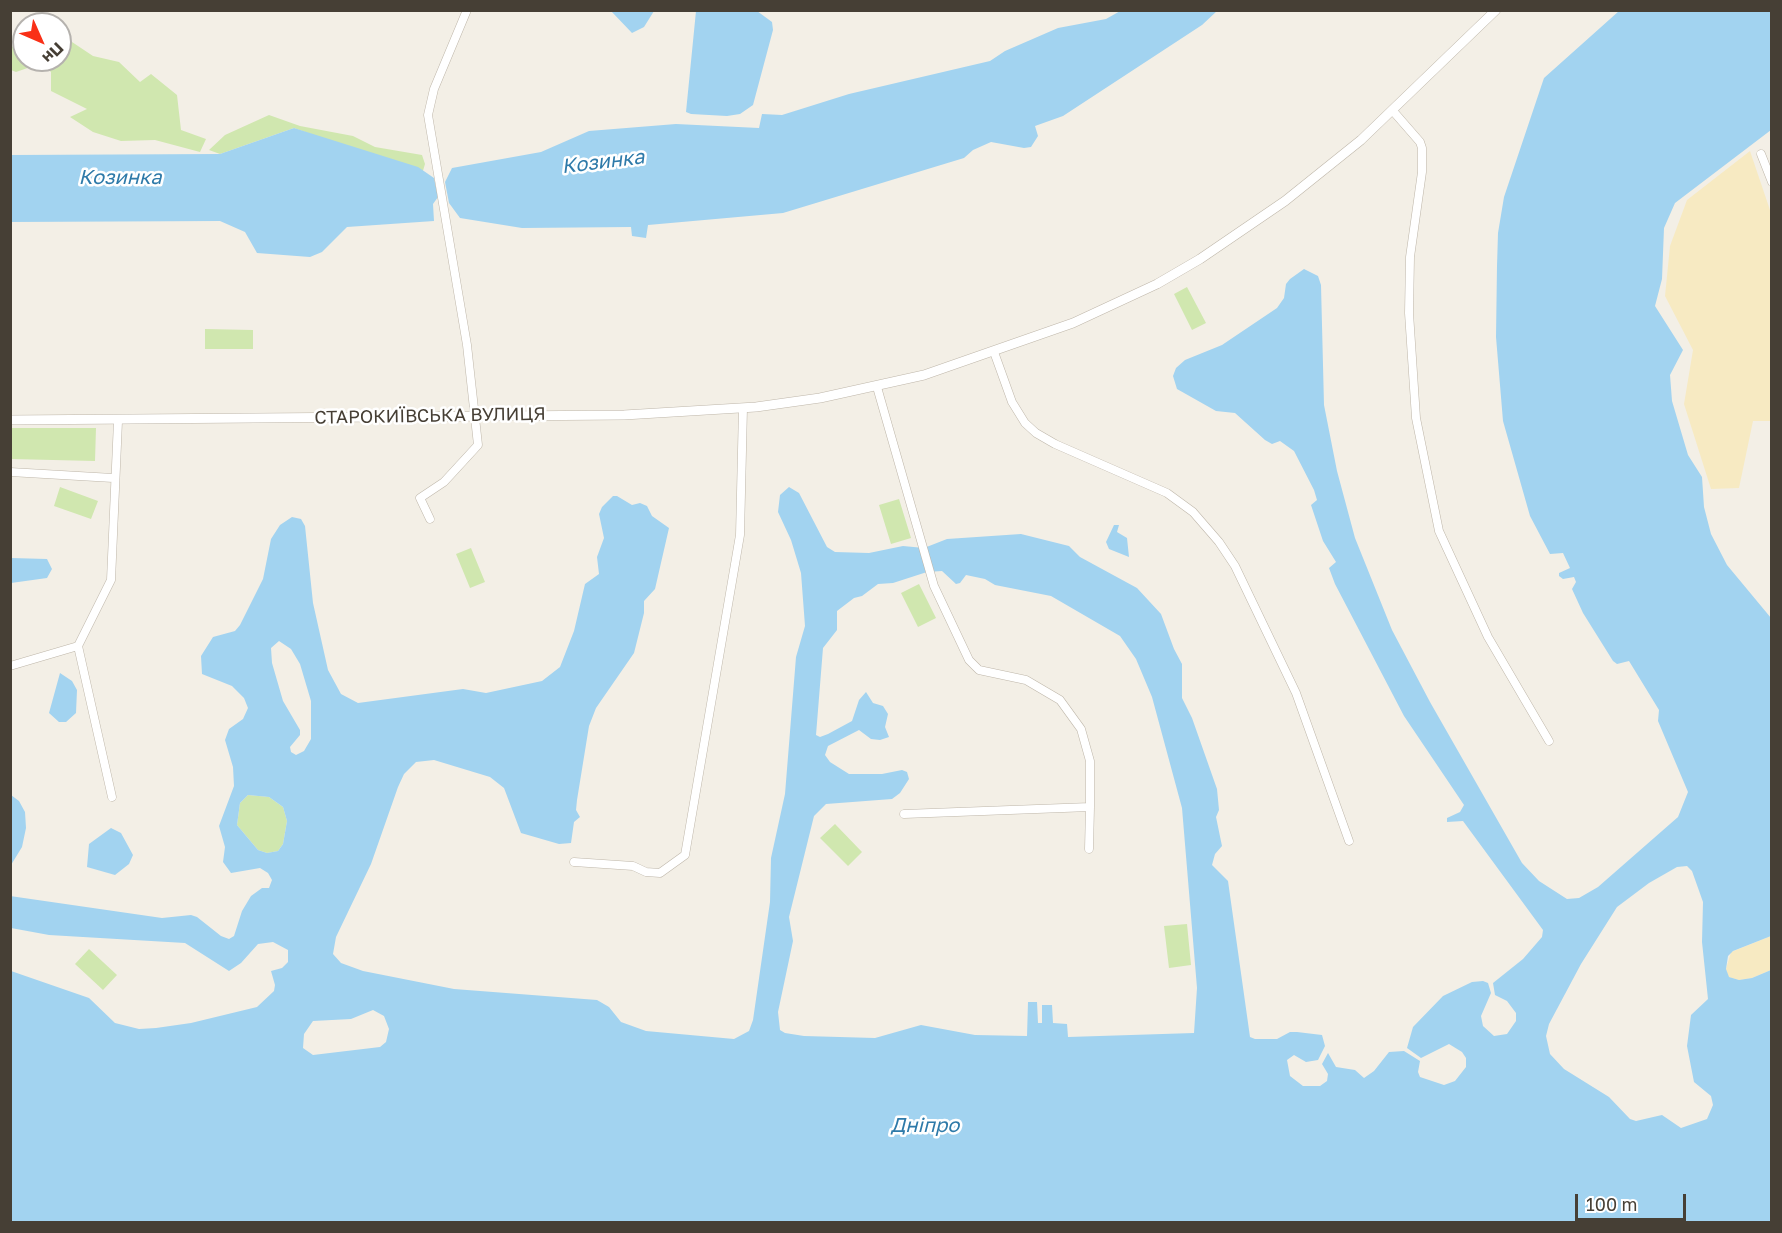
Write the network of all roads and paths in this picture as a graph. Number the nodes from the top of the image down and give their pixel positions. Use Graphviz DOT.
graph roads {
  1 [pos="467,10"];
  2 [pos="1496,10"];
  3 [pos="1393,111"];
  4 [pos="1761,154"];
  5 [pos="1772,182"];
  6 [pos="994,352"];
  7 [pos="877,387"];
  8 [pos="743,408"];
  9 [pos="476,415"];
  10 [pos="10,420"];
  11 [pos="118,421"];
  12 [pos="10,472"];
  13 [pos="113,478"];
  14 [pos="430,519"];
  15 [pos="78,646"];
  16 [pos="10,666"];
  17 [pos="1549,741"];
  18 [pos="112,798"];
  19 [pos="1090,807"];
  20 [pos="904,814"];
  21 [pos="1349,841"];
  22 [pos="1089,849"];
  23 [pos="574,862"];
  1 -- 9 [label="street"];
  2 -- 3 [label="street, СТАРОКИЇВСЬКА ВУЛИЦЯ"];
  3 -- 6 [label="street, СТАРОКИЇВСЬКА ВУЛИЦЯ"];
  3 -- 17 [label="street"];
  4 -- 5 [label="street"];
  6 -- 7 [label="street, СТАРОКИЇВСЬКА ВУЛИЦЯ"];
  6 -- 21 [label="street"];
  7 -- 8 [label="street, СТАРОКИЇВСЬКА ВУЛИЦЯ"];
  7 -- 19 [label="street"];
  8 -- 9 [label="street, СТАРОКИЇВСЬКА ВУЛИЦЯ"];
  8 -- 23 [label="street"];
  9 -- 11 [label="street, СТАРОКИЇВСЬКА ВУЛИЦЯ"];
  9 -- 14 [label="street"];
  10 -- 11 [label="street, СТАРОКИЇВСЬКА ВУЛИЦЯ"];
  11 -- 13 [label="street"];
  12 -- 13 [label="street"];
  13 -- 15 [label="street"];
  15 -- 16 [label="street"];
  15 -- 18 [label="street"];
  19 -- 20 [label="street"];
  19 -- 22 [label="street"];
}
